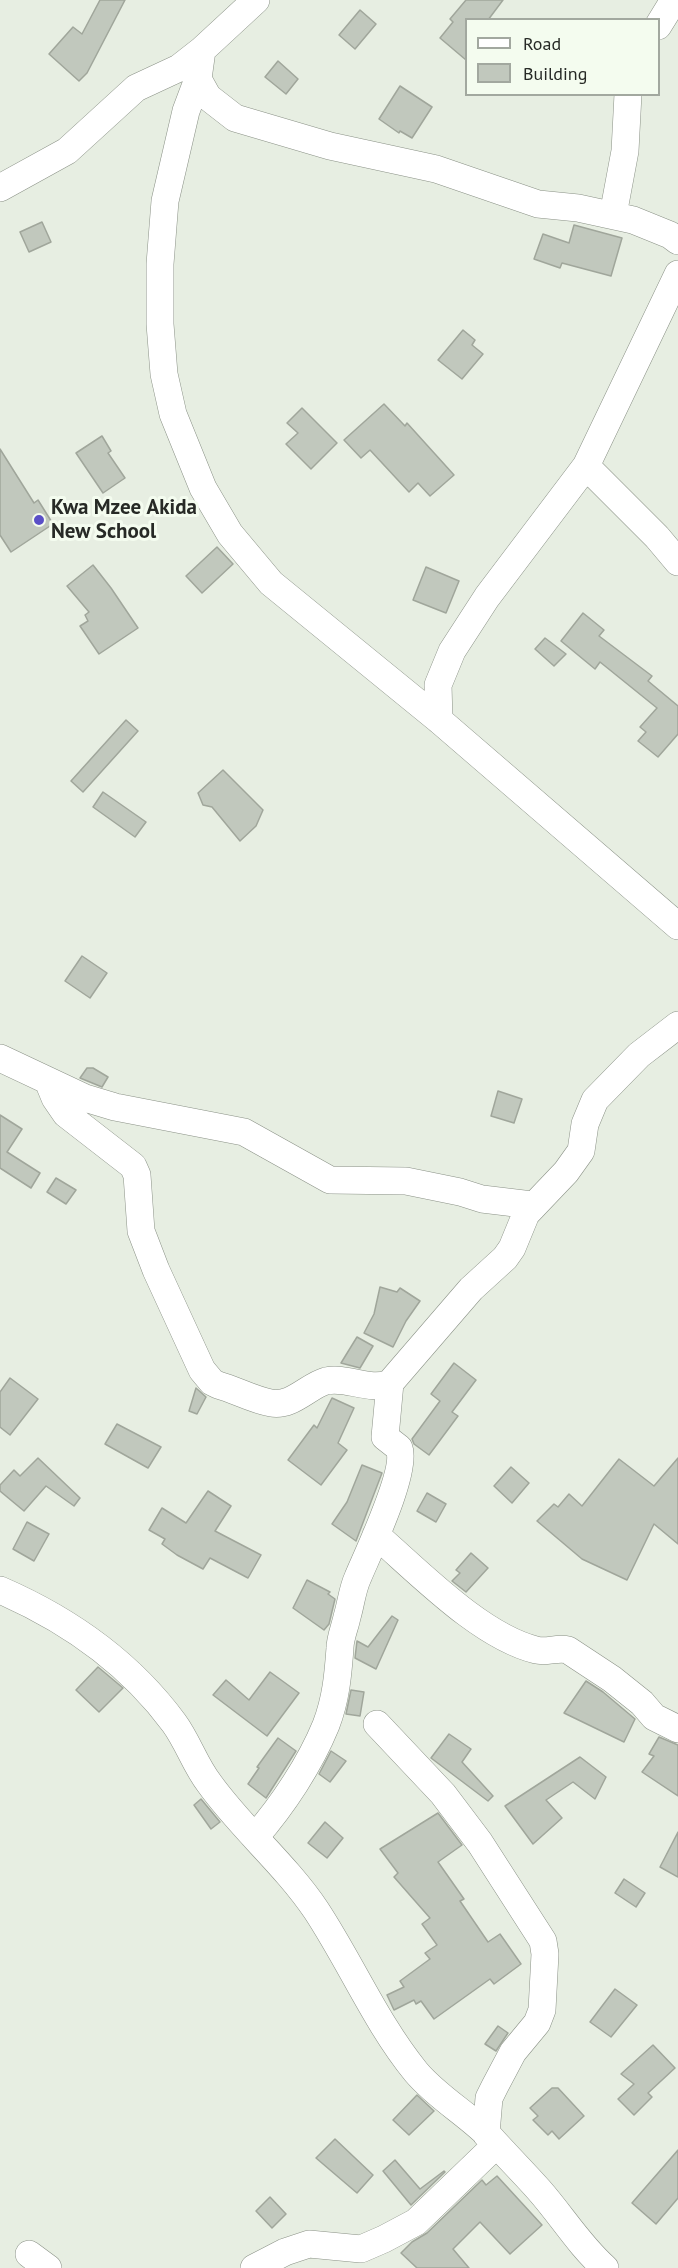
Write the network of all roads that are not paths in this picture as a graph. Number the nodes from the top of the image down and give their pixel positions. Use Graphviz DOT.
graph roads {
  1 [pos="256,0"];
  2 [pos="674,0"];
  3 [pos="660,23"];
  4 [pos="202,50"];
  5 [pos="198,79"];
  6 [pos="628,96"];
  7 [pos="0,188"];
  8 [pos="613,215"];
  9 [pos="678,241"];
  10 [pos="678,274"];
  11 [pos="586,466"];
  12 [pos="678,562"];
  13 [pos="440,720"];
  14 [pos="678,926"];
  15 [pos="678,1025"];
  16 [pos="0,1058"];
  17 [pos="48,1081"];
  18 [pos="532,1205"];
  19 [pos="390,1383"];
  20 [pos="376,1535"];
  21 [pos="0,1590"];
  22 [pos="377,1724"];
  23 [pos="678,1729"];
  24 [pos="255,1837"];
  25 [pos="491,2139"];
  26 [pos="254,2268"];
  27 [pos="605,2268"];
  1 -- 4 [label="street"];
  2 -- 3 [label="street"];
  4 -- 5 [label="street"];
  4 -- 7 [label="street"];
  5 -- 8 [label="street"];
  5 -- 13 [label="street"];
  6 -- 8 [label="street"];
  8 -- 9 [label="street"];
  10 -- 11 [label="street"];
  11 -- 12 [label="street"];
  11 -- 13 [label="street"];
  13 -- 14 [label="street"];
  15 -- 18 [label="street"];
  16 -- 17 [label="street"];
  17 -- 18 [label="street"];
  17 -- 19 [label="street"];
  18 -- 19 [label="street"];
  19 -- 20 [label="street"];
  20 -- 23 [label="street"];
  20 -- 24 [label="street"];
  21 -- 24 [label="street"];
  22 -- 25 [label="street"];
  24 -- 25 [label="street"];
  25 -- 26 [label="street"];
  25 -- 27 [label="street"];
}
